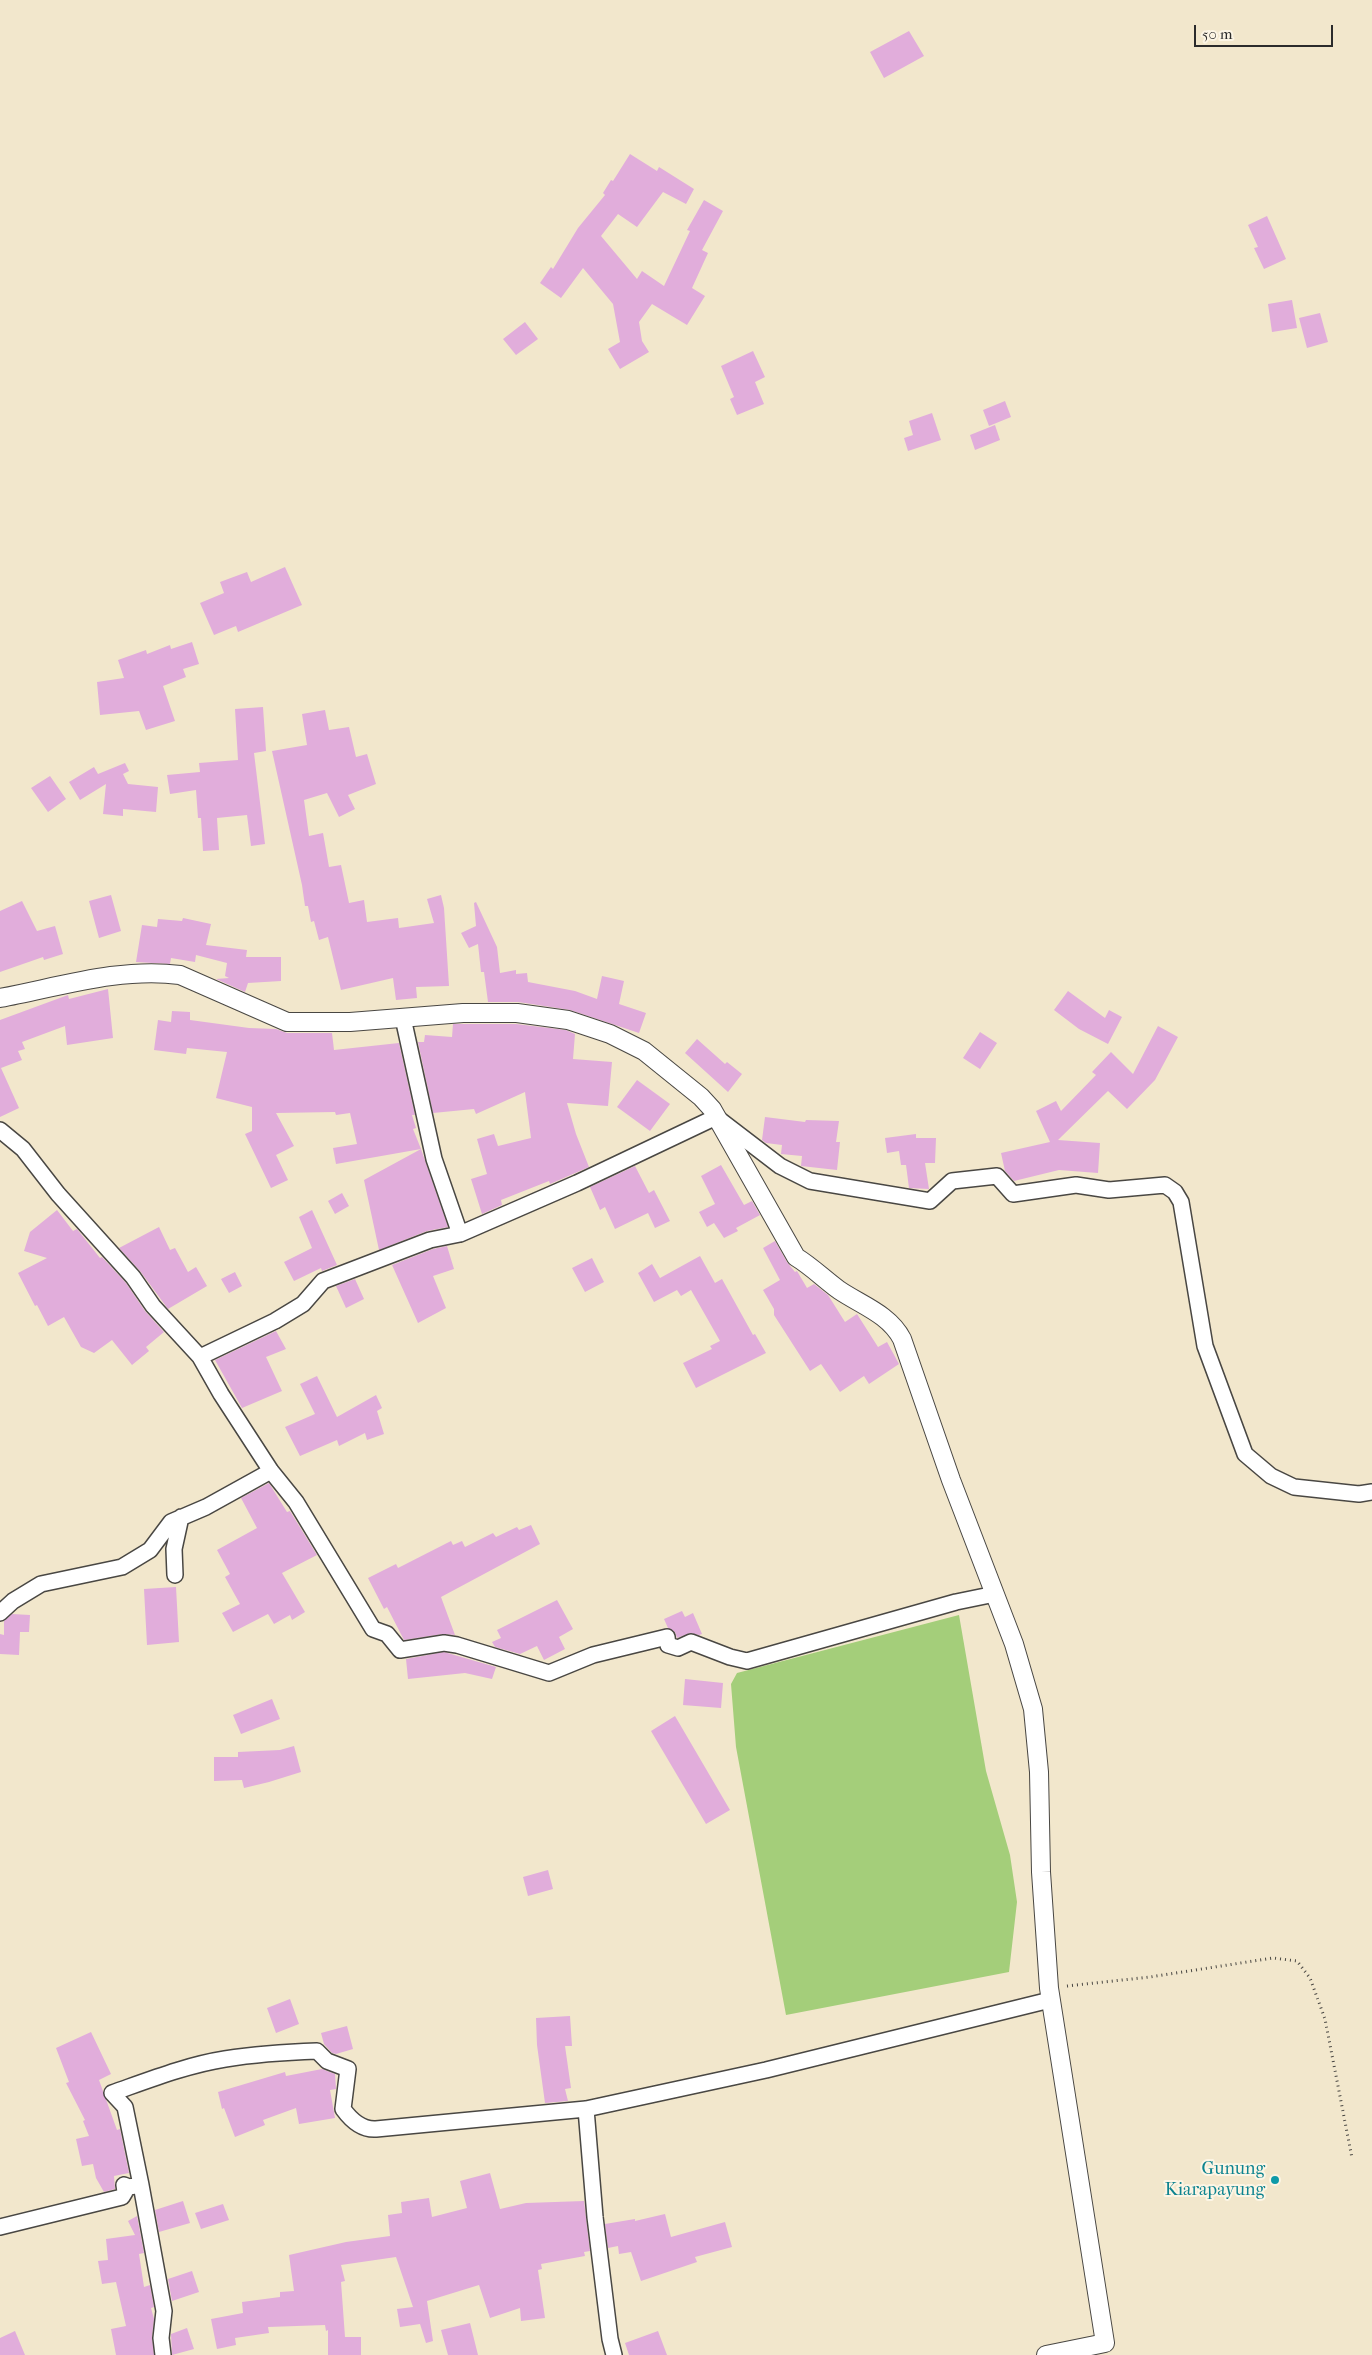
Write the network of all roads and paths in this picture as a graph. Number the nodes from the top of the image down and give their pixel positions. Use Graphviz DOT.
graph roads {
  1 [pos="0,998"];
  2 [pos="403,1018"];
  3 [pos="716,1117"];
  4 [pos="0,1130"];
  5 [pos="460,1234"];
  6 [pos="200,1357"];
  7 [pos="272,1471"];
  8 [pos="1372,1492"];
  9 [pos="180,1518"];
  10 [pos="175,1575"];
  11 [pos="995,1594"];
  12 [pos="0,1612"];
  13 [pos="1049,1994"];
  14 [pos="586,2109"];
  15 [pos="1352,2158"];
  16 [pos="141,2185"];
  17 [pos="0,2228"];
  18 [pos="1105,2349"];
  19 [pos="163,2355"];
  20 [pos="614,2355"];
  21 [pos="1046,2355"];
  1 -- 2 [label="street"];
  2 -- 3 [label="street"];
  2 -- 5 [label="street"];
  3 -- 5 [label="street"];
  3 -- 8 [label="street"];
  3 -- 11 [label="street"];
  4 -- 6 [label="street"];
  5 -- 6 [label="street"];
  6 -- 7 [label="street"];
  7 -- 9 [label="street"];
  7 -- 11 [label="street"];
  9 -- 10 [label="street"];
  9 -- 12 [label="street"];
  11 -- 13 [label="street"];
  13 -- 14 [label="street"];
  13 -- 15 [label="path"];
  13 -- 18 [label="street"];
  14 -- 16 [label="street"];
  14 -- 20 [label="street"];
  16 -- 17 [label="street"];
  16 -- 19 [label="street"];
  18 -- 21 [label="street"];
}
